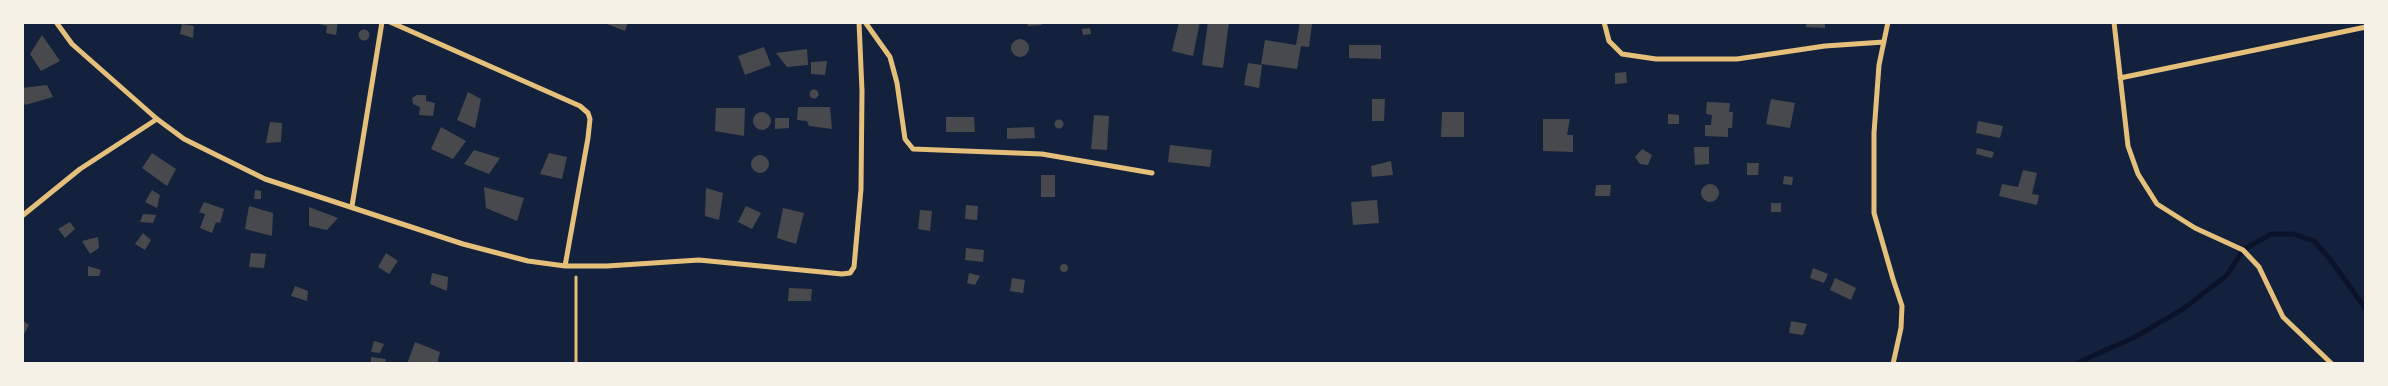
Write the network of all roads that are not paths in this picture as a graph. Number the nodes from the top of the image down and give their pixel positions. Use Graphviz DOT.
graph roads {
  1 [pos="56,22"];
  2 [pos="382,22"];
  3 [pos="390,22"];
  4 [pos="859,22"];
  5 [pos="865,22"];
  6 [pos="1604,22"];
  7 [pos="1888,22"];
  8 [pos="2114,22"];
  9 [pos="2366,27"];
  10 [pos="1884,42"];
  11 [pos="2120,78"];
  12 [pos="157,119"];
  13 [pos="1152,173"];
  14 [pos="352,206"];
  15 [pos="22,216"];
  16 [pos="565,266"];
  17 [pos="1893,364"];
  18 [pos="2332,364"];
  1 -- 12 [label="street"];
  2 -- 14 [label="street"];
  3 -- 16 [label="street"];
  4 -- 16 [label="street"];
  5 -- 13 [label="street"];
  6 -- 10 [label="street"];
  7 -- 10 [label="street"];
  8 -- 11 [label="street"];
  9 -- 11 [label="street"];
  10 -- 17 [label="street"];
  11 -- 18 [label="street"];
  12 -- 14 [label="street"];
  12 -- 15 [label="street"];
  14 -- 16 [label="street"];
}
